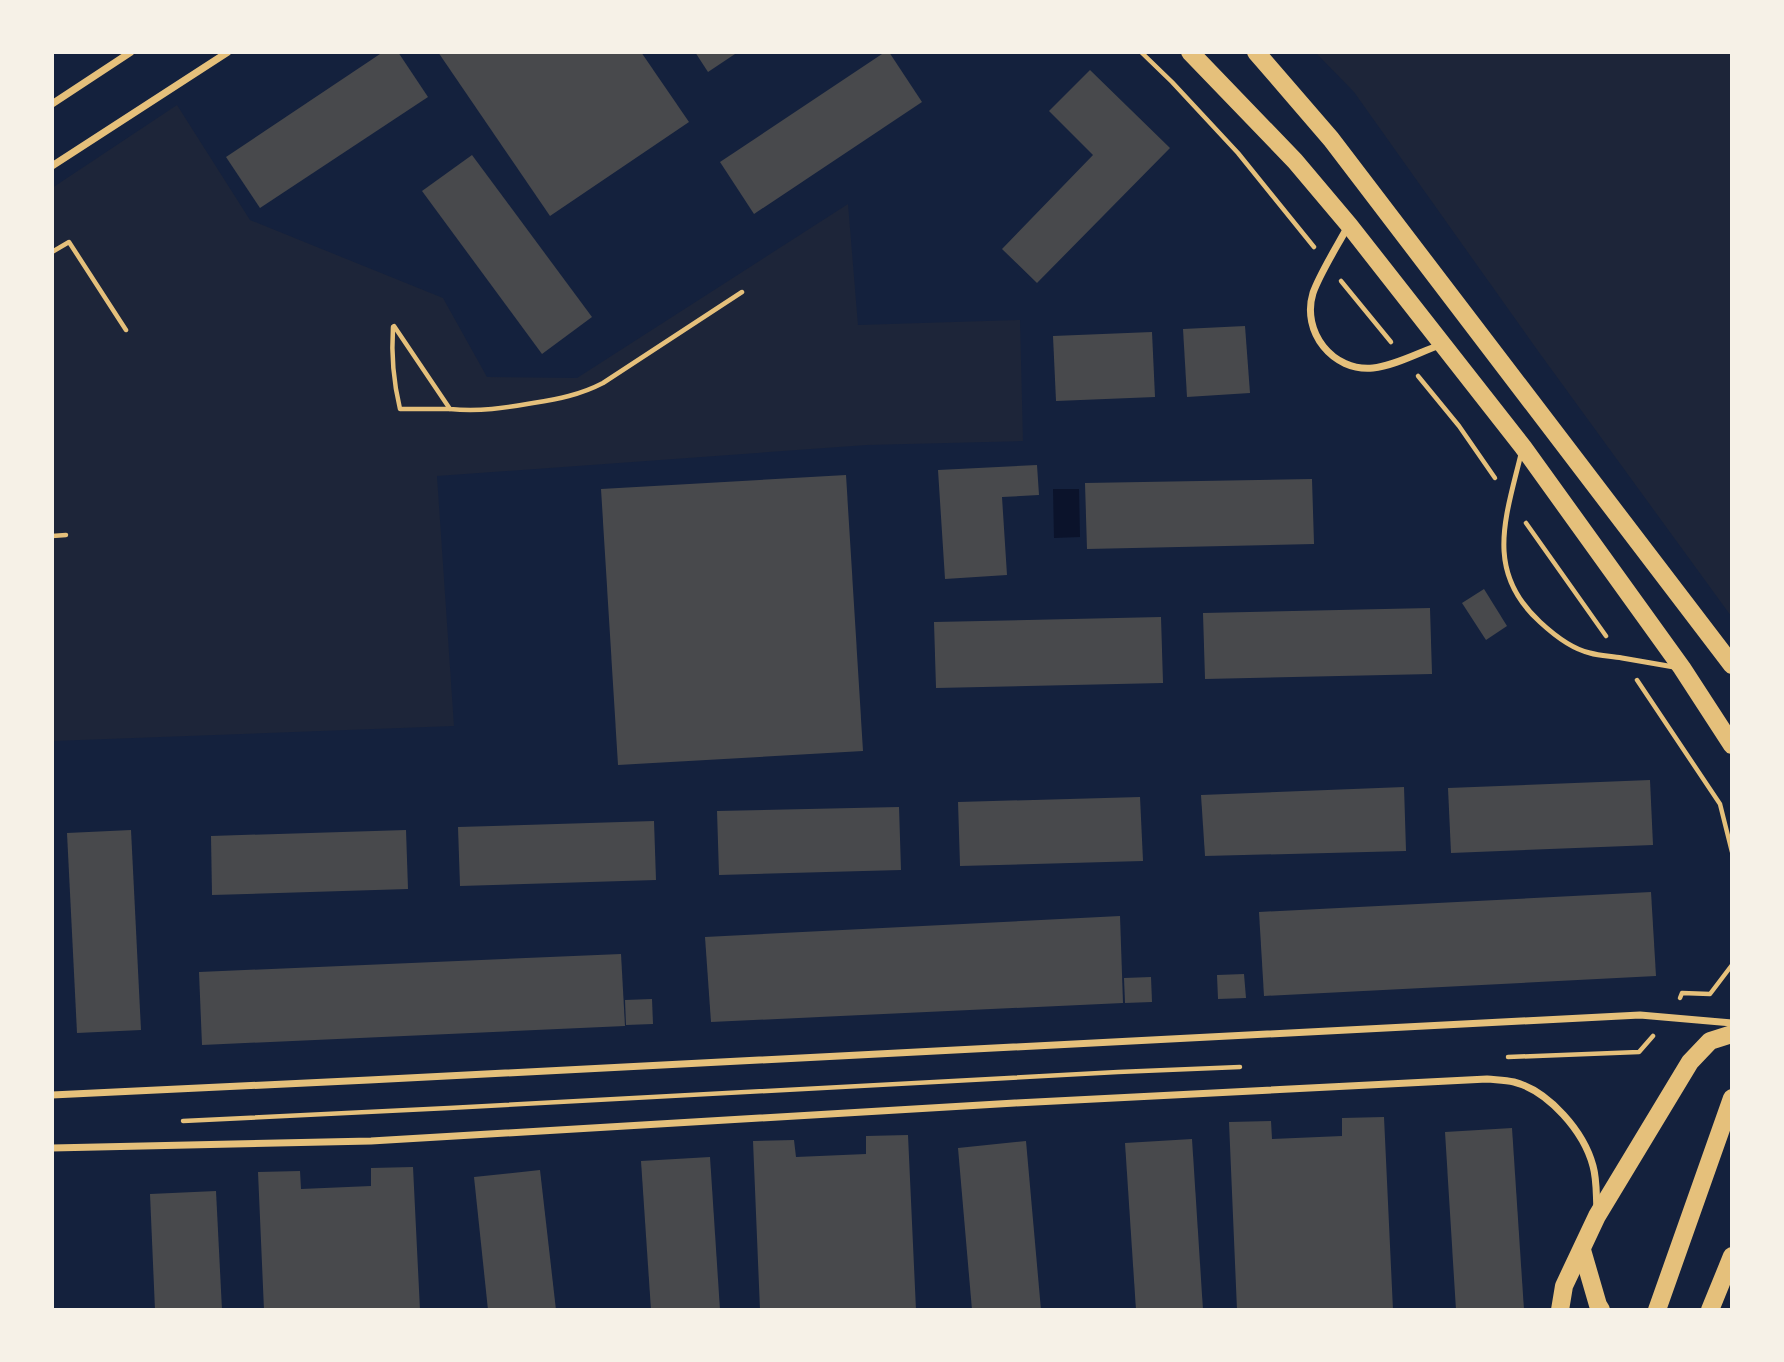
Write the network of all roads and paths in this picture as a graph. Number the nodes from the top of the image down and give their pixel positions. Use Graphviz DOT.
graph roads {
  1 [pos="131,52"];
  2 [pos="228,52"];
  3 [pos="1141,52"];
  4 [pos="1191,52"];
  5 [pos="1256,52"];
  6 [pos="52,104"];
  7 [pos="52,166"];
  8 [pos="1349,225"];
  9 [pos="52,251"];
  10 [pos="1328,265"];
  11 [pos="742,292"];
  12 [pos="126,330"];
  13 [pos="1442,344"];
  14 [pos="1404,359"];
  15 [pos="450,409"];
  16 [pos="1523,447"];
  17 [pos="1510,500"];
  18 [pos="66,535"];
  19 [pos="52,536"];
  20 [pos="1622,658"];
  21 [pos="1731,665"];
  22 [pos="1682,668"];
  23 [pos="1731,745"];
  24 [pos="1731,852"];
  25 [pos="1731,965"];
  26 [pos="1682,993"];
  27 [pos="1731,1023"];
  28 [pos="1731,1034"];
  29 [pos="1639,1052"];
  30 [pos="1504,1058"];
  31 [pos="1242,1067"];
  32 [pos="52,1095"];
  33 [pos="1731,1098"];
  34 [pos="177,1121"];
  35 [pos="52,1148"];
  36 [pos="1597,1216"];
  37 [pos="1582,1250"];
  38 [pos="1731,1256"];
  39 [pos="1560,1310"];
  40 [pos="1601,1310"];
  41 [pos="1657,1310"];
  42 [pos="1710,1310"];
  1 -- 6 [label="street"];
  2 -- 7 [label="street"];
  3 -- 10 [label="path"];
  4 -- 8 [label="main road"];
  5 -- 21 [label="main road"];
  8 -- 10 [label="street"];
  8 -- 13 [label="main road"];
  9 -- 12 [label="path"];
  10 -- 14 [label="path"];
  10 -- 14 [label="street"];
  11 -- 15 [label="path"];
  13 -- 14 [label="street"];
  13 -- 16 [label="main road"];
  14 -- 17 [label="path"];
  15 -- 15 [label="path"];
  16 -- 17 [label="lane"];
  16 -- 22 [label="main road"];
  17 -- 20 [label="path"];
  17 -- 20 [label="lane"];
  18 -- 19 [label="path"];
  20 -- 22 [label="lane"];
  20 -- 24 [label="path"];
  22 -- 23 [label="main road"];
  25 -- 26 [label="path"];
  27 -- 32 [label="street"];
  28 -- 36 [label="main road"];
  29 -- 30 [label="path"];
  31 -- 34 [label="path"];
  33 -- 41 [label="main road"];
  35 -- 36 [label="street"];
  36 -- 37 [label="main road"];
  37 -- 39 [label="main road"];
  37 -- 40 [label="main road"];
  38 -- 42 [label="main road"];
}
